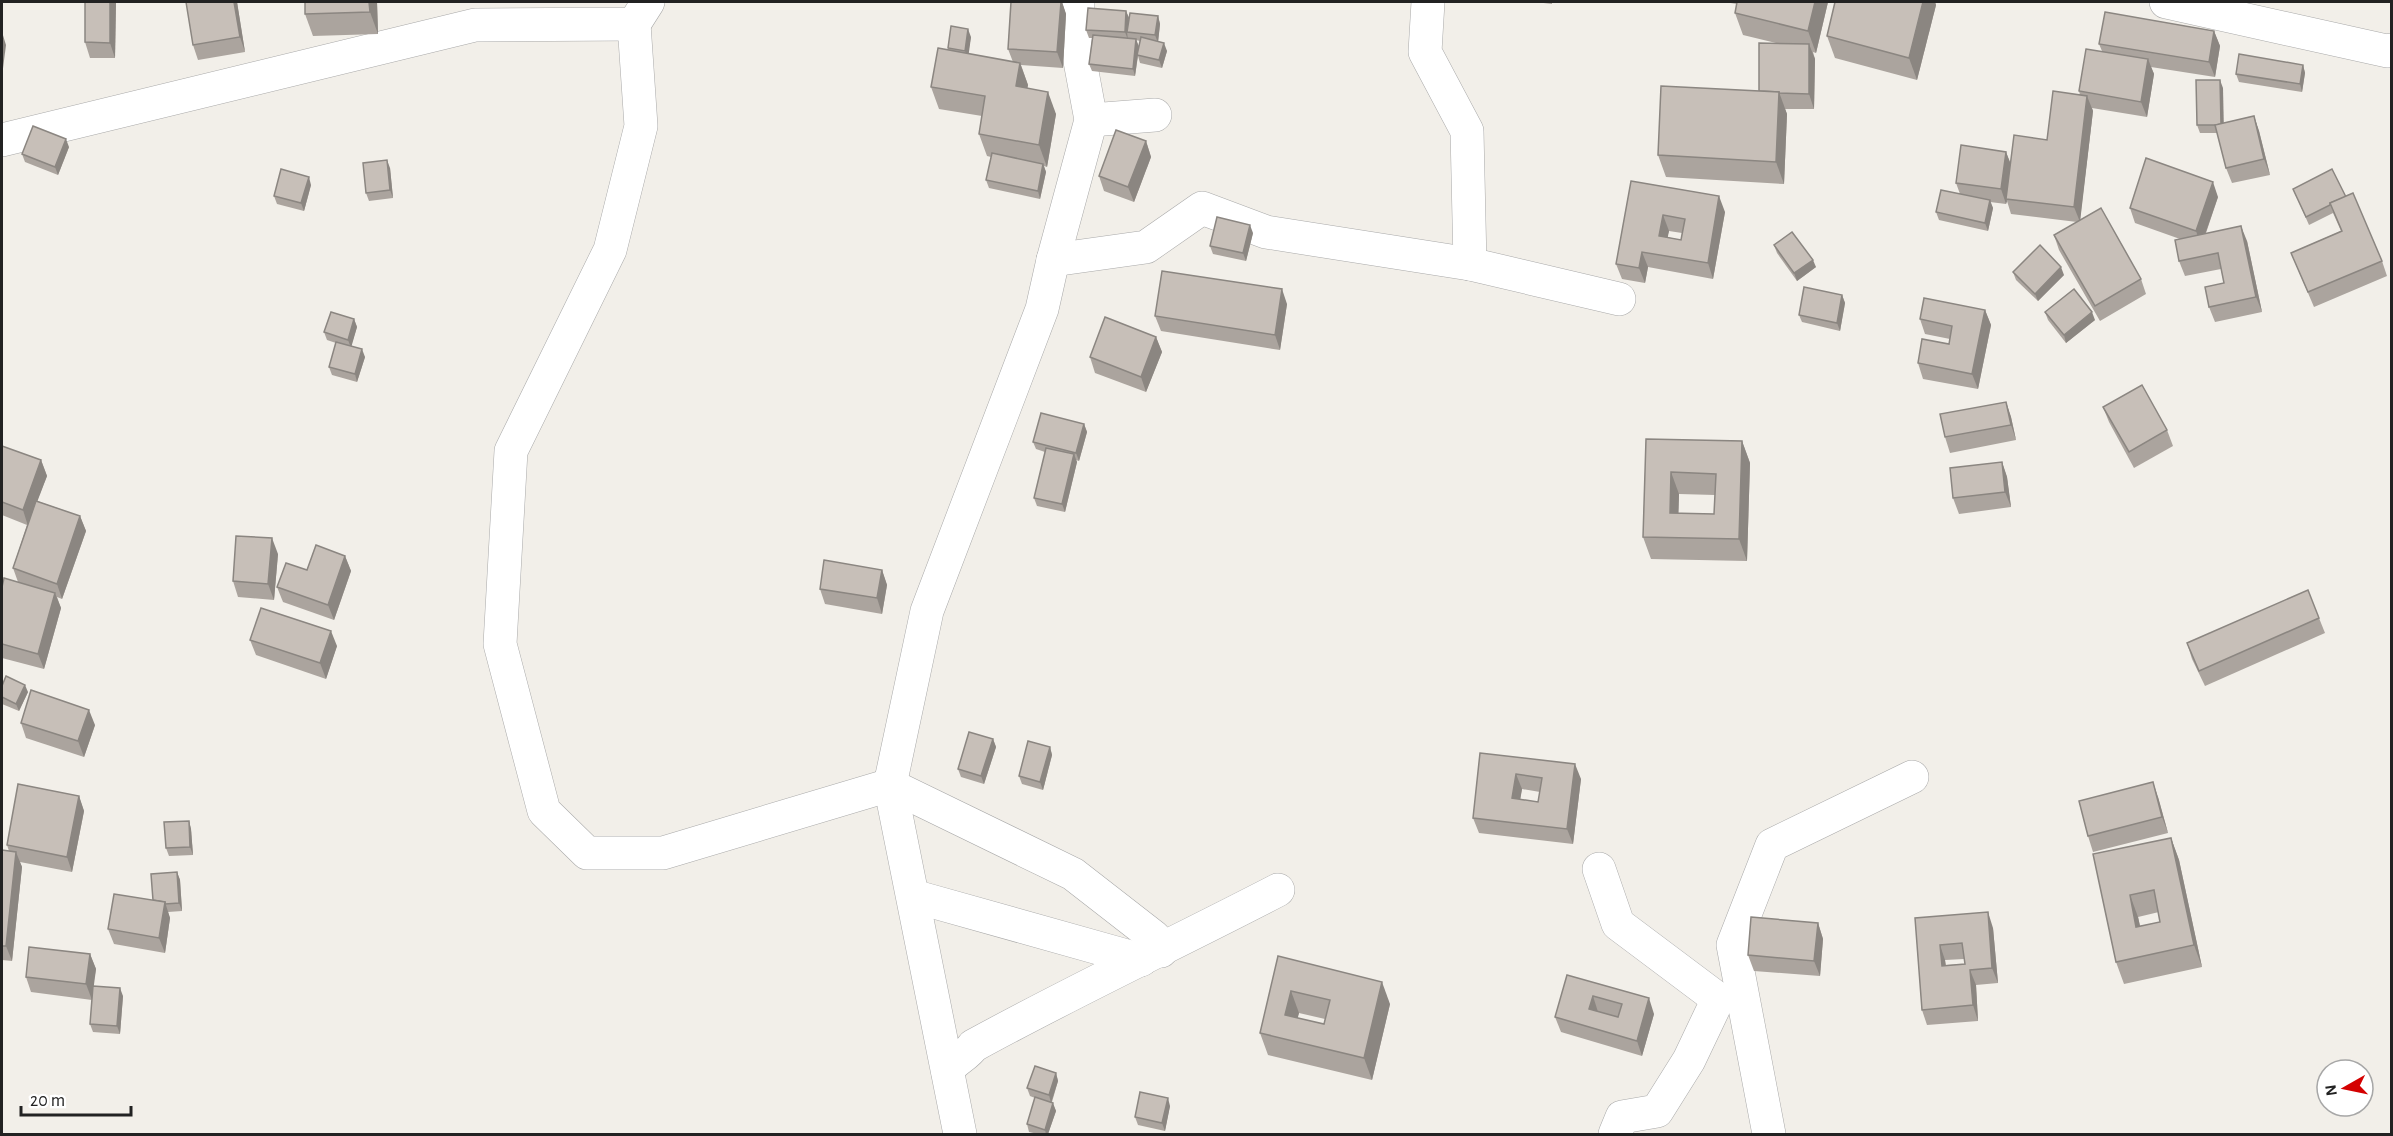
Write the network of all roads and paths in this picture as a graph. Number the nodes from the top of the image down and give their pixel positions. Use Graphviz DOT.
graph roads {
  1 [pos="1078,2"];
  2 [pos="1428,2"];
  3 [pos="2166,2"];
  4 [pos="641,13"];
  5 [pos="2391,50"];
  6 [pos="1155,115"];
  7 [pos="1091,120"];
  8 [pos="2,140"];
  9 [pos="1053,260"];
  10 [pos="1470,264"];
  11 [pos="1619,298"];
  12 [pos="1912,777"];
  13 [pos="890,785"];
  14 [pos="1599,869"];
  15 [pos="1278,890"];
  16 [pos="913,896"];
  17 [pos="1151,955"];
  18 [pos="948,1072"];
  19 [pos="960,1134"];
  20 [pos="1615,1134"];
  21 [pos="1768,1134"];
  1 -- 7 [label="street"];
  2 -- 10 [label="street"];
  3 -- 5 [label="street"];
  4 -- 8 [label="street"];
  4 -- 13 [label="street"];
  6 -- 7 [label="street"];
  7 -- 9 [label="street"];
  9 -- 10 [label="street"];
  9 -- 13 [label="street"];
  10 -- 11 [label="street"];
  12 -- 21 [label="street"];
  13 -- 16 [label="street"];
  13 -- 17 [label="street"];
  14 -- 20 [label="street"];
  15 -- 17 [label="street"];
  16 -- 17 [label="street"];
  16 -- 18 [label="street"];
  17 -- 18 [label="street"];
  18 -- 19 [label="street"];
}
